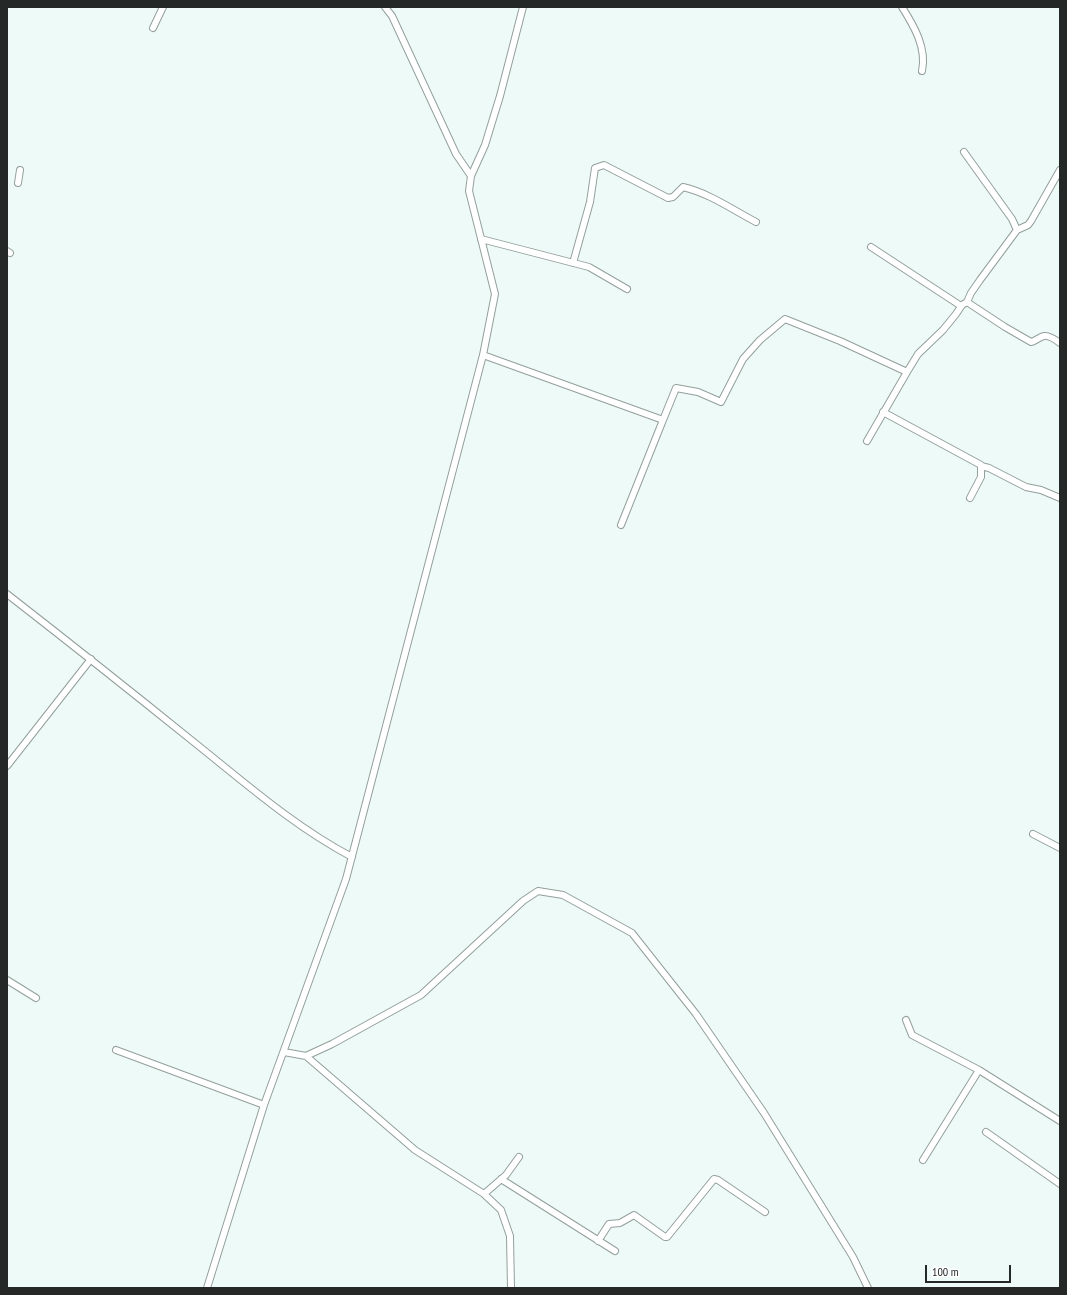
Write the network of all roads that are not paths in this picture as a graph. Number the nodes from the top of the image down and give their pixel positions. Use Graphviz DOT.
graph roads {
  1 [pos="164,7"];
  2 [pos="385,7"];
  3 [pos="522,7"];
  4 [pos="902,7"];
  5 [pos="154,28"];
  6 [pos="922,71"];
  7 [pos="964,152"];
  8 [pos="20,170"];
  9 [pos="1060,170"];
  10 [pos="471,176"];
  11 [pos="18,183"];
  12 [pos="756,222"];
  13 [pos="1016,230"];
  14 [pos="481,238"];
  15 [pos="871,247"];
  16 [pos="573,263"];
  17 [pos="627,288"];
  18 [pos="967,302"];
  19 [pos="961,306"];
  20 [pos="1060,343"];
  21 [pos="483,355"];
  22 [pos="907,372"];
  23 [pos="883,412"];
  24 [pos="662,420"];
  25 [pos="867,441"];
  26 [pos="981,466"];
  27 [pos="970,498"];
  28 [pos="1060,498"];
  29 [pos="621,526"];
  30 [pos="7,594"];
  31 [pos="91,659"];
  32 [pos="7,766"];
  33 [pos="1033,834"];
  34 [pos="1060,848"];
  35 [pos="352,857"];
  36 [pos="7,980"];
  37 [pos="36,998"];
  38 [pos="906,1020"];
  39 [pos="116,1050"];
  40 [pos="284,1052"];
  41 [pos="306,1056"];
  42 [pos="979,1070"];
  43 [pos="264,1105"];
  44 [pos="1060,1121"];
  45 [pos="986,1132"];
  46 [pos="520,1156"];
  47 [pos="923,1160"];
  48 [pos="501,1179"];
  49 [pos="1060,1184"];
  50 [pos="484,1194"];
  51 [pos="765,1212"];
  52 [pos="598,1241"];
  53 [pos="615,1251"];
  54 [pos="207,1288"];
  55 [pos="511,1288"];
  56 [pos="868,1288"];
  1 -- 5 [label="street"];
  2 -- 10 [label="street"];
  3 -- 10 [label="street"];
  4 -- 6 [label="street"];
  7 -- 13 [label="street"];
  8 -- 11 [label="street"];
  9 -- 13 [label="street"];
  10 -- 14 [label="street"];
  12 -- 16 [label="street"];
  13 -- 18 [label="street"];
  14 -- 16 [label="street"];
  14 -- 21 [label="street"];
  15 -- 19 [label="street"];
  16 -- 17 [label="street"];
  18 -- 19 [label="street"];
  18 -- 20 [label="street"];
  19 -- 22 [label="street"];
  21 -- 24 [label="street"];
  21 -- 35 [label="street"];
  22 -- 23 [label="street"];
  22 -- 24 [label="street"];
  23 -- 25 [label="street"];
  23 -- 26 [label="street"];
  24 -- 29 [label="street"];
  26 -- 27 [label="street"];
  26 -- 28 [label="street"];
  30 -- 31 [label="street"];
  31 -- 32 [label="street"];
  31 -- 35 [label="street"];
  33 -- 34 [label="street"];
  35 -- 40 [label="street"];
  36 -- 37 [label="street"];
  38 -- 42 [label="street"];
  39 -- 43 [label="street"];
  40 -- 41 [label="street"];
  40 -- 43 [label="street"];
  41 -- 50 [label="street"];
  41 -- 56 [label="street"];
  42 -- 44 [label="street"];
  42 -- 47 [label="street"];
  43 -- 54 [label="street"];
  45 -- 49 [label="street"];
  46 -- 48 [label="street"];
  48 -- 50 [label="street"];
  48 -- 52 [label="street"];
  50 -- 55 [label="street"];
  51 -- 52 [label="street"];
  52 -- 53 [label="street"];
}
